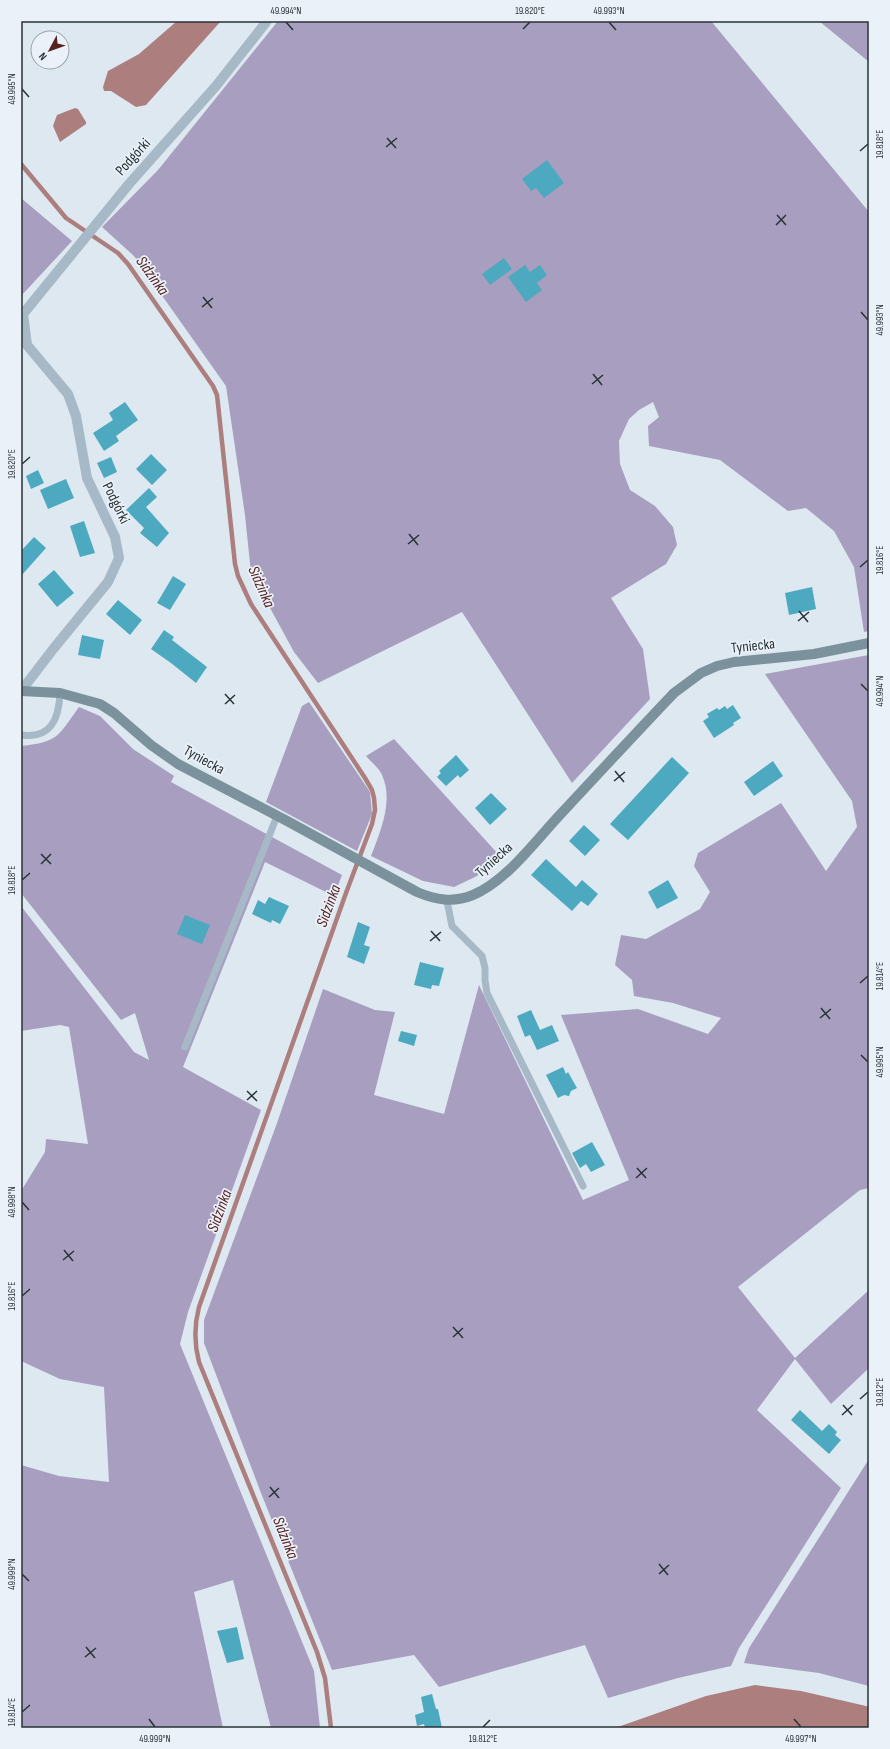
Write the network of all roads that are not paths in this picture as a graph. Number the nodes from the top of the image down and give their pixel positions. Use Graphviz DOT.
graph roads {
  1 [pos="268,21"];
  2 [pos="22,314"];
  3 [pos="869,643"];
  4 [pos="21,691"];
  5 [pos="60,693"];
  6 [pos="21,735"];
  7 [pos="277,816"];
  8 [pos="447,901"];
  9 [pos="185,1047"];
  10 [pos="583,1186"];
  1 -- 2 [label="street, Podgórki"];
  2 -- 4 [label="street, Podgórki"];
  3 -- 8 [label="street, Tyniecka"];
  4 -- 5 [label="street, Tyniecka"];
  5 -- 6 [label="lane"];
  5 -- 7 [label="street, Tyniecka"];
  7 -- 8 [label="street, Tyniecka"];
  7 -- 9 [label="lane"];
  8 -- 10 [label="lane"];
}
